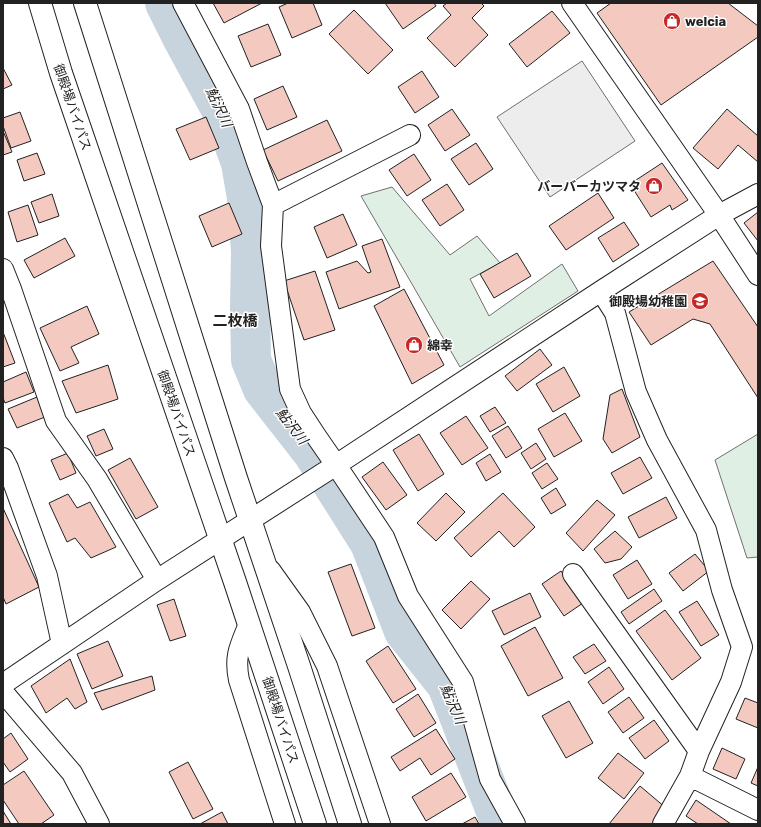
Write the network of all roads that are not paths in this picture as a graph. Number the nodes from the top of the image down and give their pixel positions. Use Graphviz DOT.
graph roads {
  1 [pos="40,3"];
  2 [pos="85,3"];
  3 [pos="184,3"];
  4 [pos="572,3"];
  5 [pos="410,135"];
  6 [pos="758,194"];
  7 [pos="273,205"];
  8 [pos="719,215"];
  9 [pos="3,269"];
  10 [pos="758,275"];
  11 [pos="601,291"];
  12 [pos="3,458"];
  13 [pos="334,466"];
  14 [pos="250,520"];
  15 [pos="221,540"];
  16 [pos="265,564"];
  17 [pos="573,574"];
  18 [pos="157,580"];
  19 [pos="249,624"];
  20 [pos="62,644"];
  21 [pos="750,650"];
  22 [pos="3,684"];
  23 [pos="3,692"];
  24 [pos="699,751"];
  25 [pos="690,776"];
  26 [pos="758,810"];
  27 [pos="98,824"];
  28 [pos="285,824"];
  29 [pos="315,824"];
  30 [pos="350,824"];
  31 [pos="380,824"];
  32 [pos="515,824"];
  33 [pos="663,824"];
  1 -- 15 [label="highway, 御殿場バイパス"];
  2 -- 14 [label="highway"];
  3 -- 7 [label="street"];
  4 -- 8 [label="street"];
  5 -- 7 [label="street"];
  6 -- 8 [label="street"];
  7 -- 13 [label="street"];
  8 -- 10 [label="street"];
  8 -- 11 [label="street"];
  9 -- 18 [label="street"];
  11 -- 13 [label="street"];
  11 -- 21 [label="street"];
  12 -- 20 [label="street"];
  13 -- 14 [label="street"];
  13 -- 32 [label="street"];
  14 -- 15 [label="street"];
  14 -- 16 [label="highway"];
  15 -- 18 [label="street"];
  15 -- 19 [label="highway, 御殿場バイパス"];
  16 -- 30 [label="highway"];
  16 -- 31 [label="street"];
  17 -- 24 [label="street"];
  18 -- 20 [label="street"];
  19 -- 28 [label="street"];
  19 -- 29 [label="highway, 御殿場バイパス"];
  20 -- 22 [label="street"];
  21 -- 24 [label="street"];
  23 -- 27 [label="street"];
  24 -- 25 [label="street"];
  25 -- 26 [label="street"];
  25 -- 33 [label="street"];
}
